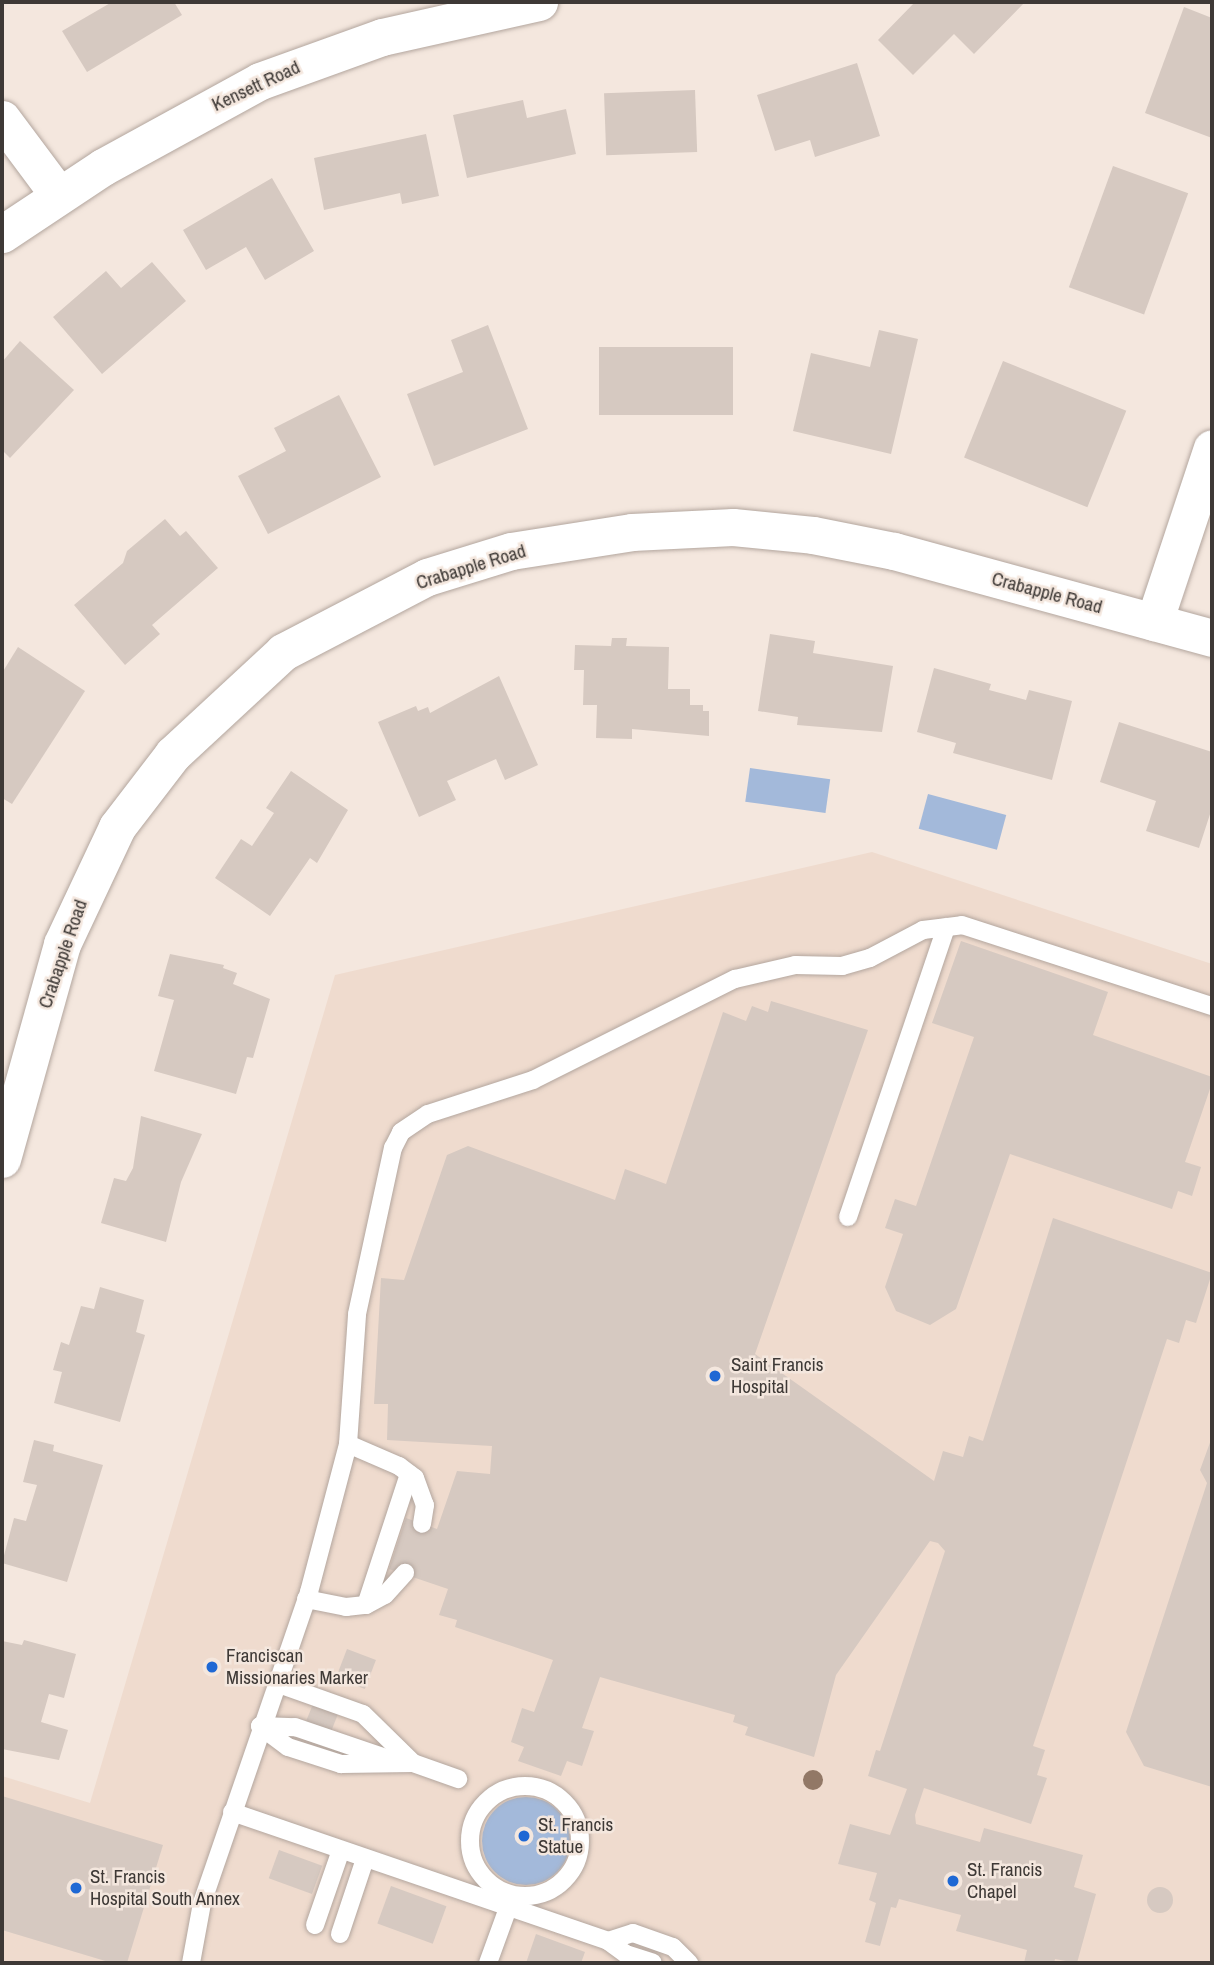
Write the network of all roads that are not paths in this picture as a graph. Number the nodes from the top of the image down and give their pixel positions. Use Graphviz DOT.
graph roads {
  1 [pos="538,2"];
  2 [pos="450,10"];
  3 [pos="2,119"];
  4 [pos="58,194"];
  5 [pos="2,234"];
  6 [pos="1212,448"];
  7 [pos="1154,622"];
  8 [pos="1212,638"];
  9 [pos="946,927"];
  10 [pos="1212,1006"];
  11 [pos="2,1159"];
  12 [pos="848,1217"];
  13 [pos="348,1444"];
  14 [pos="409,1474"];
  15 [pos="422,1524"];
  16 [pos="405,1573"];
  17 [pos="306,1599"];
  18 [pos="366,1605"];
  19 [pos="276,1683"];
  20 [pos="260,1726"];
  21 [pos="406,1763"];
  22 [pos="458,1779"];
  23 [pos="232,1812"];
  24 [pos="341,1850"];
  25 [pos="365,1858"];
  26 [pos="510,1902"];
  27 [pos="315,1925"];
  28 [pos="633,1933"];
  29 [pos="340,1934"];
  30 [pos="608,1941"];
  31 [pos="624,1959"];
  32 [pos="191,1963"];
  33 [pos="488,1963"];
  34 [pos="653,1963"];
  35 [pos="689,1963"];
  1 -- 2 [label="street, Kensett Road"];
  2 -- 4 [label="street, Kensett Road"];
  3 -- 4 [label="street"];
  4 -- 5 [label="street, Kensett Road"];
  6 -- 7 [label="street"];
  7 -- 8 [label="street, Crabapple Road"];
  7 -- 11 [label="street, Crabapple Road"];
  9 -- 10 [label="lane"];
  9 -- 12 [label="lane"];
  9 -- 13 [label="lane"];
  13 -- 14 [label="lane"];
  13 -- 17 [label="lane"];
  14 -- 15 [label="lane"];
  14 -- 18 [label="lane"];
  16 -- 18 [label="lane"];
  17 -- 18 [label="lane"];
  17 -- 19 [label="lane"];
  19 -- 20 [label="lane"];
  19 -- 21 [label="lane"];
  20 -- 21 [label="lane"];
  20 -- 23 [label="lane"];
  21 -- 22 [label="lane"];
  23 -- 24 [label="lane"];
  23 -- 32 [label="lane"];
  24 -- 25 [label="lane"];
  24 -- 27 [label="lane"];
  25 -- 26 [label="lane"];
  25 -- 29 [label="lane"];
  26 -- 26 [label="lane"];
  26 -- 30 [label="lane"];
  26 -- 33 [label="lane"];
  28 -- 30 [label="lane"];
  28 -- 31 [label="lane"];
  28 -- 35 [label="lane"];
  30 -- 31 [label="lane"];
  31 -- 34 [label="lane"];
}
